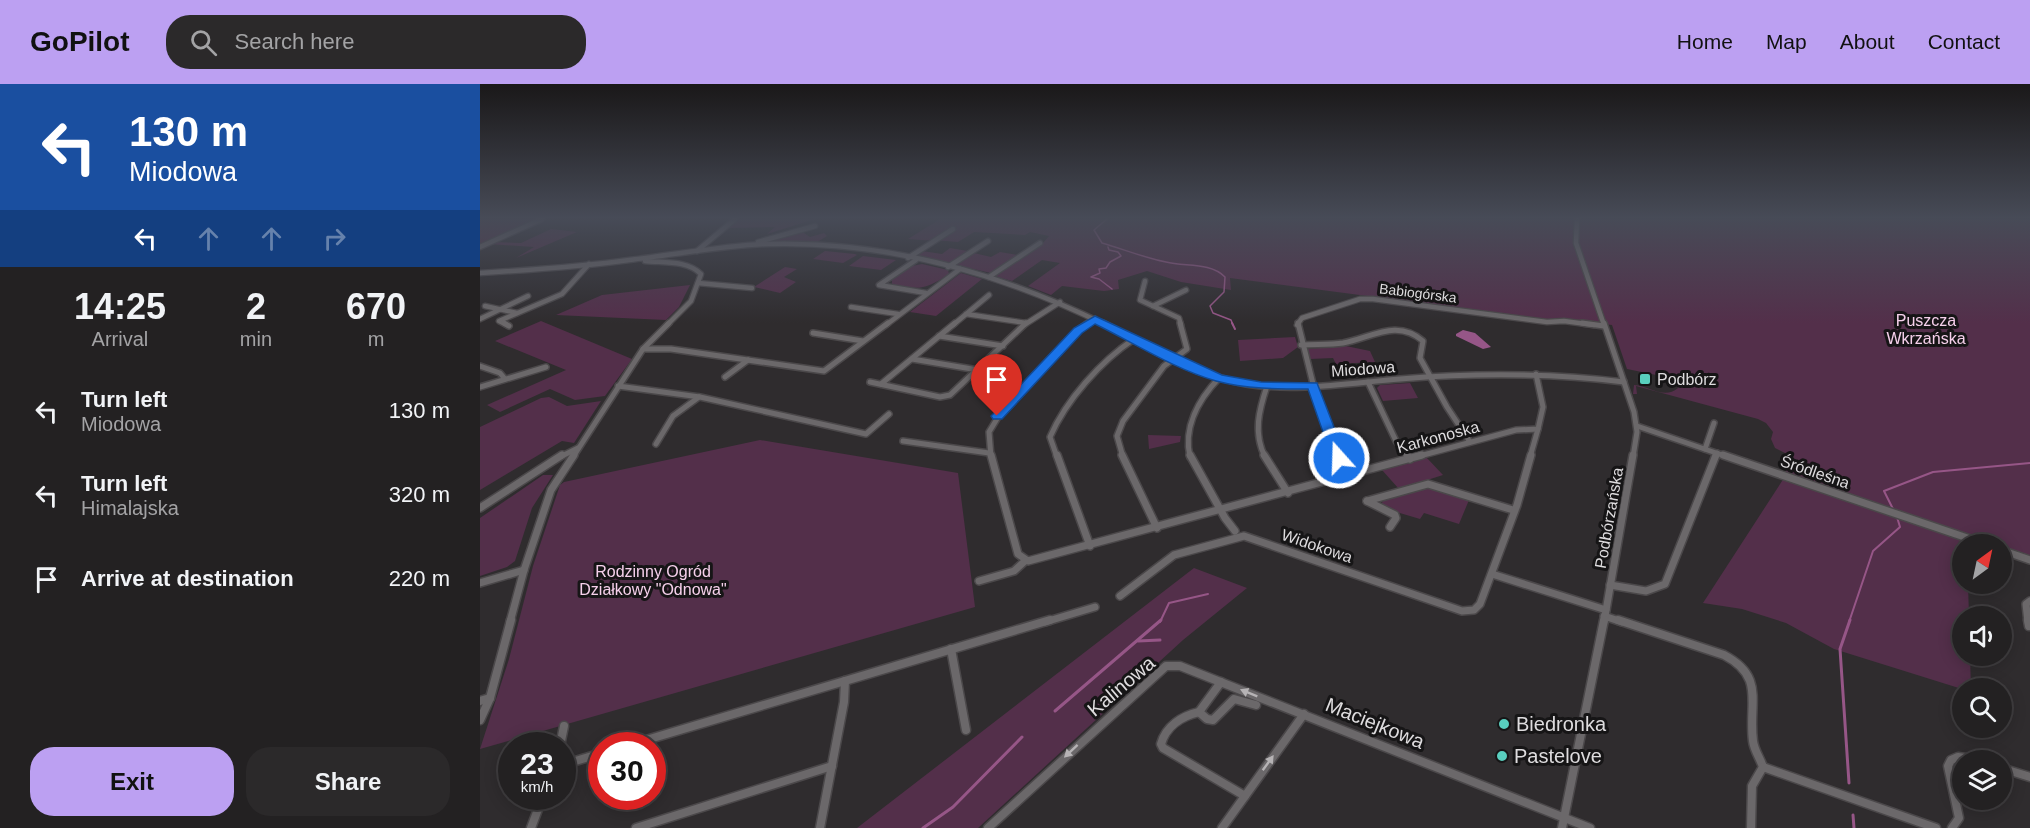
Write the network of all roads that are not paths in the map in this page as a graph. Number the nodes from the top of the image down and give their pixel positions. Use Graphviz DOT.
graph roads {
  1 [pos="682,254"];
  2 [pos="877,254"];
  3 [pos="916,254"];
  4 [pos="968,254"];
  5 [pos="1024,254"];
  6 [pos="1580,254"];
  7 [pos="644,258"];
  8 [pos="909,258"];
  9 [pos="916,260"];
  10 [pos="594,263"];
  11 [pos="948,267"];
  12 [pos="960,269"];
  13 [pos="480,273"];
  14 [pos="989,277"];
  15 [pos="1146,281"];
  16 [pos="698,283"];
  17 [pos="752,288"];
  18 [pos="1186,290"];
  19 [pos="926,293"];
  20 [pos="989,295"];
  21 [pos="528,296"];
  22 [pos="1060,302"];
  23 [pos="485,306"];
  24 [pos="1153,306"];
  25 [pos="851,307"];
  26 [pos="500,309"];
  27 [pos="518,313"];
  28 [pos="898,314"];
  29 [pos="966,314"];
  30 [pos="480,319"];
  31 [pos="1095,319"];
  32 [pos="1026,323"];
  33 [pos="509,326"];
  34 [pos="1604,326"];
  35 [pos="813,333"];
  36 [pos="939,336"];
  37 [pos="1134,339"];
  38 [pos="863,341"];
  39 [pos="1302,345"];
  40 [pos="1003,346"];
  41 [pos="643,348"];
  42 [pos="912,359"];
  43 [pos="1174,359"];
  44 [pos="748,360"];
  45 [pos="480,366"];
  46 [pos="546,367"];
  47 [pos="978,370"];
  48 [pos="1536,374"];
  49 [pos="725,376"];
  50 [pos="1430,377"];
  51 [pos="1219,378"];
  52 [pos="505,379"];
  53 [pos="870,382"];
  54 [pos="1368,382"];
  55 [pos="1624,382"];
  56 [pos="881,384"];
  57 [pos="618,386"];
  58 [pos="1267,386"];
  59 [pos="1313,386"];
  60 [pos="480,387"];
  61 [pos="700,397"];
  62 [pos="890,414"];
  63 [pos="1714,423"];
  64 [pos="1637,426"];
  65 [pos="1538,429"];
  66 [pos="903,441"];
  67 [pos="1470,442"];
  68 [pos="657,444"];
  69 [pos="578,448"];
  70 [pos="1705,448"];
  71 [pos="989,453"];
  72 [pos="1717,453"];
  73 [pos="1410,459"];
  74 [pos="1350,475"];
  75 [pos="1288,493"];
  76 [pos="480,508"];
  77 [pos="1513,510"];
  78 [pos="1221,511"];
  79 [pos="1390,527"];
  80 [pos="1156,528"];
  81 [pos="1235,531"];
  82 [pos="1956,534"];
  83 [pos="1090,546"];
  84 [pos="2012,554"];
  85 [pos="2030,560"];
  86 [pos="1025,561"];
  87 [pos="524,570"];
  88 [pos="1492,574"];
  89 [pos="979,581"];
  90 [pos="480,583"];
  91 [pos="1610,585"];
  92 [pos="1120,596"];
  93 [pos="2030,601"];
  94 [pos="1095,607"];
  95 [pos="1605,613"];
  96 [pos="2029,626"];
  97 [pos="951,649"];
  98 [pos="845,681"];
  99 [pos="1221,682"];
  100 [pos="490,698"];
  101 [pos="480,701"];
  102 [pos="1256,705"];
  103 [pos="1199,712"];
  104 [pos="1304,714"];
  105 [pos="480,720"];
  106 [pos="564,726"];
  107 [pos="966,730"];
  108 [pos="563,732"];
  109 [pos="666,734"];
  110 [pos="1952,760"];
  111 [pos="831,766"];
  112 [pos="1763,767"];
  113 [pos="2012,771"];
  114 [pos="2030,777"];
  115 [pos="1952,785"];
  116 [pos="1245,796"];
  117 [pos="538,810"];
  118 [pos="1957,810"];
  119 [pos="1563,823"];
  120 [pos="531,828"];
  121 [pos="636,828"];
  122 [pos="820,828"];
  123 [pos="988,828"];
  124 [pos="1222,828"];
  125 [pos="1590,828"];
  126 [pos="1751,828"];
  127 [pos="1936,828"];
  128 [pos="1952,828"];
  1 -- 7 [label="street, Miodowa"];
  2 -- 8 [label="street, Miodowa"];
  3 -- 8 [label="street"];
  4 -- 11 [label="street"];
  5 -- 14 [label="street"];
  6 -- 34 [label="street, Podbórzańska"];
  7 -- 10 [label="street, Miodowa"];
  7 -- 16 [label="street"];
  8 -- 9 [label="street, Miodowa"];
  9 -- 11 [label="street, Miodowa"];
  9 -- 19 [label="street"];
  10 -- 13 [label="street, Miodowa"];
  10 -- 27 [label="street"];
  11 -- 12 [label="street, Miodowa"];
  12 -- 14 [label="street, Miodowa"];
  12 -- 19 [label="street"];
  14 -- 22 [label="street, Miodowa"];
  15 -- 24 [label="street"];
  16 -- 17 [label="street"];
  16 -- 41 [label="street"];
  18 -- 24 [label="street"];
  19 -- 28 [label="street"];
  20 -- 29 [label="street"];
  21 -- 26 [label="street"];
  22 -- 31 [label="street, Miodowa"];
  22 -- 32 [label="street"];
  23 -- 26 [label="street"];
  24 -- 43 [label="street"];
  25 -- 28 [label="street"];
  26 -- 27 [label="street"];
  26 -- 30 [label="street"];
  27 -- 33 [label="street"];
  28 -- 38 [label="street"];
  29 -- 32 [label="street"];
  29 -- 36 [label="street"];
  31 -- 37 [label="street, Miodowa"];
  31 -- 71 [label="street"];
  32 -- 40 [label="street"];
  34 -- 39 [label="street, Babiogórska"];
  34 -- 55 [label="street, Podbórzańska"];
  35 -- 38 [label="street"];
  36 -- 40 [label="street"];
  36 -- 42 [label="street"];
  37 -- 43 [label="street, Miodowa"];
  37 -- 83 [label="street"];
  38 -- 44 [label="street"];
  39 -- 50 [label="street"];
  39 -- 59 [label="street, Babiogórska"];
  40 -- 47 [label="street"];
  41 -- 44 [label="street"];
  41 -- 57 [label="street"];
  42 -- 47 [label="street"];
  42 -- 56 [label="street"];
  43 -- 51 [label="street, Miodowa"];
  43 -- 80 [label="street"];
  44 -- 49 [label="street"];
  45 -- 52 [label="street"];
  46 -- 52 [label="street"];
  47 -- 56 [label="street"];
  48 -- 50 [label="street, Miodowa"];
  48 -- 55 [label="street, Miodowa"];
  48 -- 65 [label="street"];
  50 -- 54 [label="street, Miodowa"];
  50 -- 67 [label="street"];
  51 -- 58 [label="street, Miodowa"];
  51 -- 78 [label="street"];
  52 -- 60 [label="street"];
  53 -- 56 [label="street"];
  54 -- 59 [label="street, Miodowa"];
  54 -- 73 [label="street"];
  55 -- 64 [label="street, Podbórzańska"];
  57 -- 61 [label="street"];
  57 -- 69 [label="street"];
  58 -- 59 [label="street, Miodowa"];
  58 -- 75 [label="street"];
  59 -- 74 [label="street, Babiogórska"];
  61 -- 62 [label="street"];
  61 -- 68 [label="street"];
  63 -- 70 [label="street"];
  64 -- 70 [label="street, Śródleśna"];
  64 -- 91 [label="street, Podbórzańska"];
  65 -- 67 [label="street, Karkonoska"];
  65 -- 77 [label="street, Widokowa"];
  66 -- 71 [label="street"];
  67 -- 73 [label="street, Karkonoska"];
  69 -- 76 [label="street"];
  69 -- 87 [label="street"];
  70 -- 72 [label="street, Śródleśna"];
  71 -- 86 [label="street"];
  72 -- 82 [label="street, Śródleśna"];
  72 -- 91 [label="street"];
  73 -- 74 [label="street, Karkonoska"];
  74 -- 75 [label="street, Karkonoska"];
  75 -- 78 [label="street, Karkonoska"];
  77 -- 79 [label="street"];
  77 -- 88 [label="street, Widokowa"];
  78 -- 80 [label="street, Karkonoska"];
  78 -- 81 [label="street"];
  80 -- 83 [label="street, Karkonoska"];
  83 -- 86 [label="street, Karkonoska"];
  84 -- 85 [label="street"];
  86 -- 89 [label="street, Karkonoska"];
  87 -- 90 [label="street"];
  87 -- 100 [label="street"];
  88 -- 92 [label="street, Widokowa"];
  88 -- 95 [label="street"];
  91 -- 95 [label="street, Podbórzańska"];
  93 -- 96 [label="street"];
  94 -- 97 [label="street"];
  95 -- 112 [label="street"];
  95 -- 119 [label="street, Podbórzańska"];
  97 -- 98 [label="street"];
  97 -- 107 [label="street"];
  98 -- 109 [label="street"];
  98 -- 111 [label="street"];
  99 -- 103 [label="street"];
  104 -- 99 [label="street, Kalinowa, one-way"];
  99 -- 123 [label="street, Kalinowa, one-way"];
  100 -- 101 [label="street"];
  100 -- 105 [label="street"];
  102 -- 103 [label="street"];
  103 -- 116 [label="street"];
  116 -- 104 [label="street, Maciejkowa, one-way"];
  104 -- 119 [label="street, Maciejkowa"];
  106 -- 108 [label="street"];
  110 -- 115 [label="street"];
  111 -- 121 [label="street"];
  111 -- 122 [label="street"];
  112 -- 126 [label="street"];
  112 -- 127 [label="street"];
  113 -- 114 [label="street"];
  116 -- 124 [label="street, Maciejkowa"];
  117 -- 120 [label="street"];
  118 -- 128 [label="street"];
  119 -- 125 [label="street, Maciejkowa"];
}
